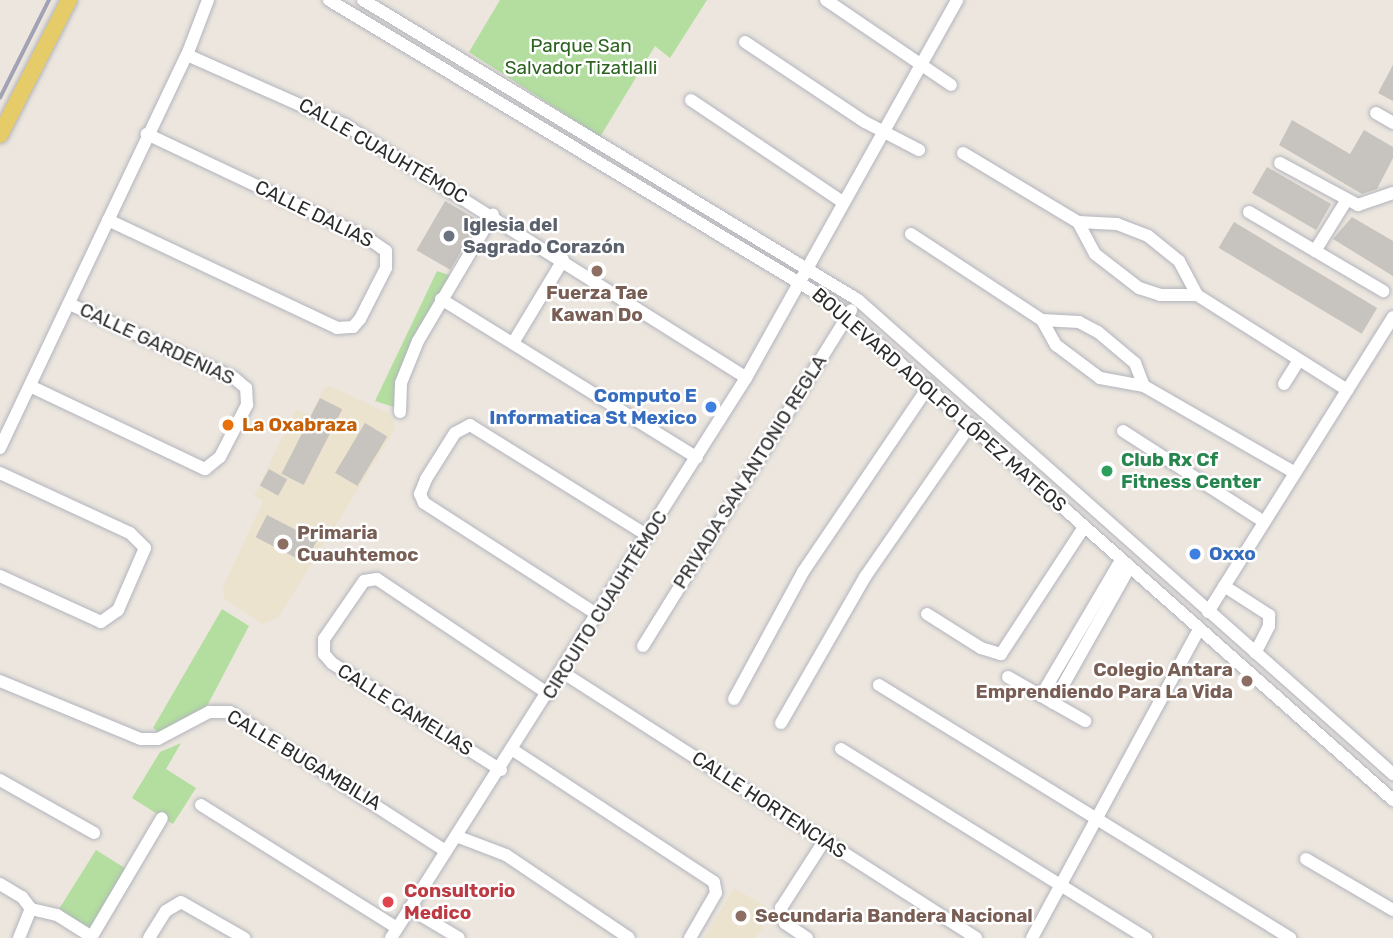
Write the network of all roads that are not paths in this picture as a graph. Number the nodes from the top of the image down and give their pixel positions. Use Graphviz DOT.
graph roads {
  1 [pos="69,0"];
  2 [pos="208,0"];
  3 [pos="329,0"];
  4 [pos="363,0"];
  5 [pos="826,0"];
  6 [pos="957,0"];
  7 [pos="745,43"];
  8 [pos="187,55"];
  9 [pos="921,65"];
  10 [pos="951,85"];
  11 [pos="520,94"];
  12 [pos="691,100"];
  13 [pos="510,109"];
  14 [pos="1376,113"];
  15 [pos="1393,123"];
  16 [pos="883,131"];
  17 [pos="147,134"];
  18 [pos="0,135"];
  19 [pos="919,150"];
  20 [pos="963,153"];
  21 [pos="1280,163"];
  22 [pos="1393,193"];
  23 [pos="1346,201"];
  24 [pos="844,202"];
  25 [pos="1249,212"];
  26 [pos="493,214"];
  27 [pos="108,220"];
  28 [pos="1079,222"];
  29 [pos="911,234"];
  30 [pos="1315,251"];
  31 [pos="563,260"];
  32 [pos="809,267"];
  33 [pos="801,281"];
  34 [pos="1383,291"];
  35 [pos="1197,295"];
  36 [pos="441,299"];
  37 [pos="858,300"];
  38 [pos="69,304"];
  39 [pos="848,316"];
  40 [pos="1393,317"];
  41 [pos="1042,320"];
  42 [pos="513,343"];
  43 [pos="1299,360"];
  44 [pos="746,378"];
  45 [pos="1284,384"];
  46 [pos="30,386"];
  47 [pos="929,386"];
  48 [pos="1144,386"];
  49 [pos="1347,390"];
  50 [pos="400,412"];
  51 [pos="971,424"];
  52 [pos="1122,431"];
  53 [pos="0,448"];
  54 [pos="697,458"];
  55 [pos="0,473"];
  56 [pos="1295,473"];
  57 [pos="1264,522"];
  58 [pos="1084,527"];
  59 [pos="648,536"];
  60 [pos="1125,564"];
  61 [pos="0,576"];
  62 [pos="1224,586"];
  63 [pos="1208,612"];
  64 [pos="928,614"];
  65 [pos="598,615"];
  66 [pos="1198,631"];
  67 [pos="643,646"];
  68 [pos="1255,653"];
  69 [pos="562,672"];
  70 [pos="1008,677"];
  71 [pos="0,681"];
  72 [pos="879,685"];
  73 [pos="549,694"];
  74 [pos="1041,696"];
  75 [pos="734,699"];
  76 [pos="1053,703"];
  77 [pos="1085,722"];
  78 [pos="782,723"];
  79 [pos="841,749"];
  80 [pos="513,751"];
  81 [pos="500,770"];
  82 [pos="1393,774"];
  83 [pos="0,780"];
  84 [pos="1393,800"];
  85 [pos="201,805"];
  86 [pos="162,818"];
  87 [pos="1097,819"];
  88 [pos="94,833"];
  89 [pos="456,836"];
  90 [pos="824,841"];
  91 [pos="446,851"];
  92 [pos="1306,859"];
  93 [pos="0,884"];
  94 [pos="1060,886"];
  95 [pos="409,908"];
  96 [pos="31,909"];
  97 [pos="1393,910"];
  98 [pos="394,933"];
  99 [pos="92,937"];
  100 [pos="19,938"];
  101 [pos="149,938"];
  102 [pos="244,938"];
  103 [pos="459,938"];
  104 [pos="629,938"];
  105 [pos="690,938"];
  106 [pos="807,938"];
  107 [pos="976,938"];
  108 [pos="1032,938"];
  109 [pos="1146,938"];
  110 [pos="1291,938"];
  1 -- 18 [label="main road"];
  2 -- 8 [label="street"];
  3 -- 13 [label="street, BOULEVARD ADOLFO LÓPEZ MATEOS"];
  4 -- 11 [label="street, BOULEVARD ADOLFO LÓPEZ MATEOS"];
  5 -- 9 [label="street"];
  6 -- 9 [label="street"];
  7 -- 16 [label="street"];
  8 -- 17 [label="street"];
  8 -- 26 [label="street, CALLE CUAUHTÉMOC"];
  9 -- 10 [label="street"];
  9 -- 16 [label="street"];
  11 -- 13 [label="street"];
  11 -- 32 [label="street, BOULEVARD ADOLFO LÓPEZ MATEOS"];
  12 -- 24 [label="street"];
  13 -- 33 [label="street, BOULEVARD ADOLFO LÓPEZ MATEOS"];
  14 -- 15 [label="street"];
  16 -- 19 [label="street"];
  16 -- 24 [label="street"];
  17 -- 27 [label="street"];
  17 -- 27 [label="street, CALLE DALIAS"];
  20 -- 28 [label="street"];
  21 -- 23 [label="street"];
  22 -- 23 [label="street"];
  23 -- 30 [label="street"];
  24 -- 32 [label="street"];
  25 -- 30 [label="street"];
  26 -- 31 [label="street, CALLE CUAUHTÉMOC"];
  26 -- 36 [label="street"];
  27 -- 38 [label="street"];
  28 -- 35 [label="street"];
  28 -- 35 [label="street"];
  29 -- 41 [label="street"];
  30 -- 34 [label="street"];
  31 -- 42 [label="street"];
  31 -- 44 [label="street, CALLE CUAUHTÉMOC"];
  32 -- 33 [label="street, CIRCUITO CUAUHTÉMOC"];
  32 -- 37 [label="street, BOULEVARD ADOLFO LÓPEZ MATEOS"];
  33 -- 39 [label="street, BOULEVARD ADOLFO LÓPEZ MATEOS"];
  33 -- 44 [label="street, CIRCUITO CUAUHTÉMOC"];
  35 -- 43 [label="street"];
  36 -- 42 [label="street"];
  36 -- 50 [label="street"];
  37 -- 39 [label="street, PRIVADA SAN ANTONIO REGLA"];
  37 -- 63 [label="street, BOULEVARD ADOLFO LÓPEZ MATEOS"];
  38 -- 46 [label="street"];
  38 -- 46 [label="street, CALLE GARDENIAS"];
  39 -- 47 [label="street, BOULEVARD ADOLFO LÓPEZ MATEOS"];
  39 -- 67 [label="street, PRIVADA SAN ANTONIO REGLA"];
  40 -- 49 [label="street"];
  41 -- 48 [label="street"];
  41 -- 48 [label="street"];
  42 -- 54 [label="street"];
  43 -- 45 [label="street"];
  43 -- 49 [label="street"];
  44 -- 54 [label="street, CIRCUITO CUAUHTÉMOC"];
  46 -- 53 [label="street"];
  47 -- 51 [label="street, BOULEVARD ADOLFO LÓPEZ MATEOS"];
  47 -- 75 [label="street"];
  48 -- 56 [label="street"];
  49 -- 56 [label="street"];
  51 -- 58 [label="street, BOULEVARD ADOLFO LÓPEZ MATEOS"];
  51 -- 78 [label="street"];
  52 -- 57 [label="street"];
  54 -- 59 [label="street, CIRCUITO CUAUHTÉMOC"];
  55 -- 61 [label="street"];
  56 -- 57 [label="street"];
  57 -- 62 [label="street"];
  58 -- 60 [label="street, BOULEVARD ADOLFO LÓPEZ MATEOS"];
  58 -- 64 [label="street"];
  59 -- 65 [label="street, CIRCUITO CUAUHTÉMOC"];
  59 -- 65 [label="street"];
  60 -- 66 [label="street, BOULEVARD ADOLFO LÓPEZ MATEOS"];
  60 -- 74 [label="street"];
  60 -- 76 [label="street"];
  62 -- 63 [label="street"];
  62 -- 68 [label="street"];
  63 -- 68 [label="street, BOULEVARD ADOLFO LÓPEZ MATEOS"];
  65 -- 69 [label="street, CIRCUITO CUAUHTÉMOC"];
  66 -- 84 [label="street, BOULEVARD ADOLFO LÓPEZ MATEOS"];
  66 -- 87 [label="street"];
  68 -- 82 [label="street, BOULEVARD ADOLFO LÓPEZ MATEOS"];
  69 -- 73 [label="street, CIRCUITO CUAUHTÉMOC"];
  69 -- 90 [label="street, CALLE HORTENCIAS"];
  70 -- 74 [label="street"];
  71 -- 91 [label="street, CALLE BUGAMBILIA"];
  72 -- 87 [label="street"];
  73 -- 80 [label="street, CIRCUITO CUAUHTÉMOC"];
  73 -- 81 [label="street, CALLE CAMELIAS"];
  74 -- 76 [label="street"];
  76 -- 77 [label="street"];
  79 -- 94 [label="street"];
  80 -- 81 [label="street, CIRCUITO CUAUHTÉMOC"];
  80 -- 105 [label="street"];
  81 -- 89 [label="street, CIRCUITO CUAUHTÉMOC"];
  83 -- 88 [label="street"];
  85 -- 98 [label="street"];
  86 -- 99 [label="street"];
  87 -- 94 [label="street"];
  87 -- 110 [label="street"];
  89 -- 91 [label="street, CIRCUITO CUAUHTÉMOC"];
  89 -- 104 [label="street"];
  90 -- 106 [label="street"];
  90 -- 107 [label="street, CALLE HORTENCIAS"];
  91 -- 95 [label="street, CIRCUITO CUAUHTÉMOC"];
  92 -- 97 [label="street"];
  93 -- 96 [label="street"];
  94 -- 108 [label="street"];
  94 -- 109 [label="street"];
  95 -- 98 [label="street, CIRCUITO CUAUHTÉMOC"];
  95 -- 103 [label="street"];
  96 -- 99 [label="street"];
  96 -- 100 [label="street"];
  101 -- 102 [label="street"];
}
